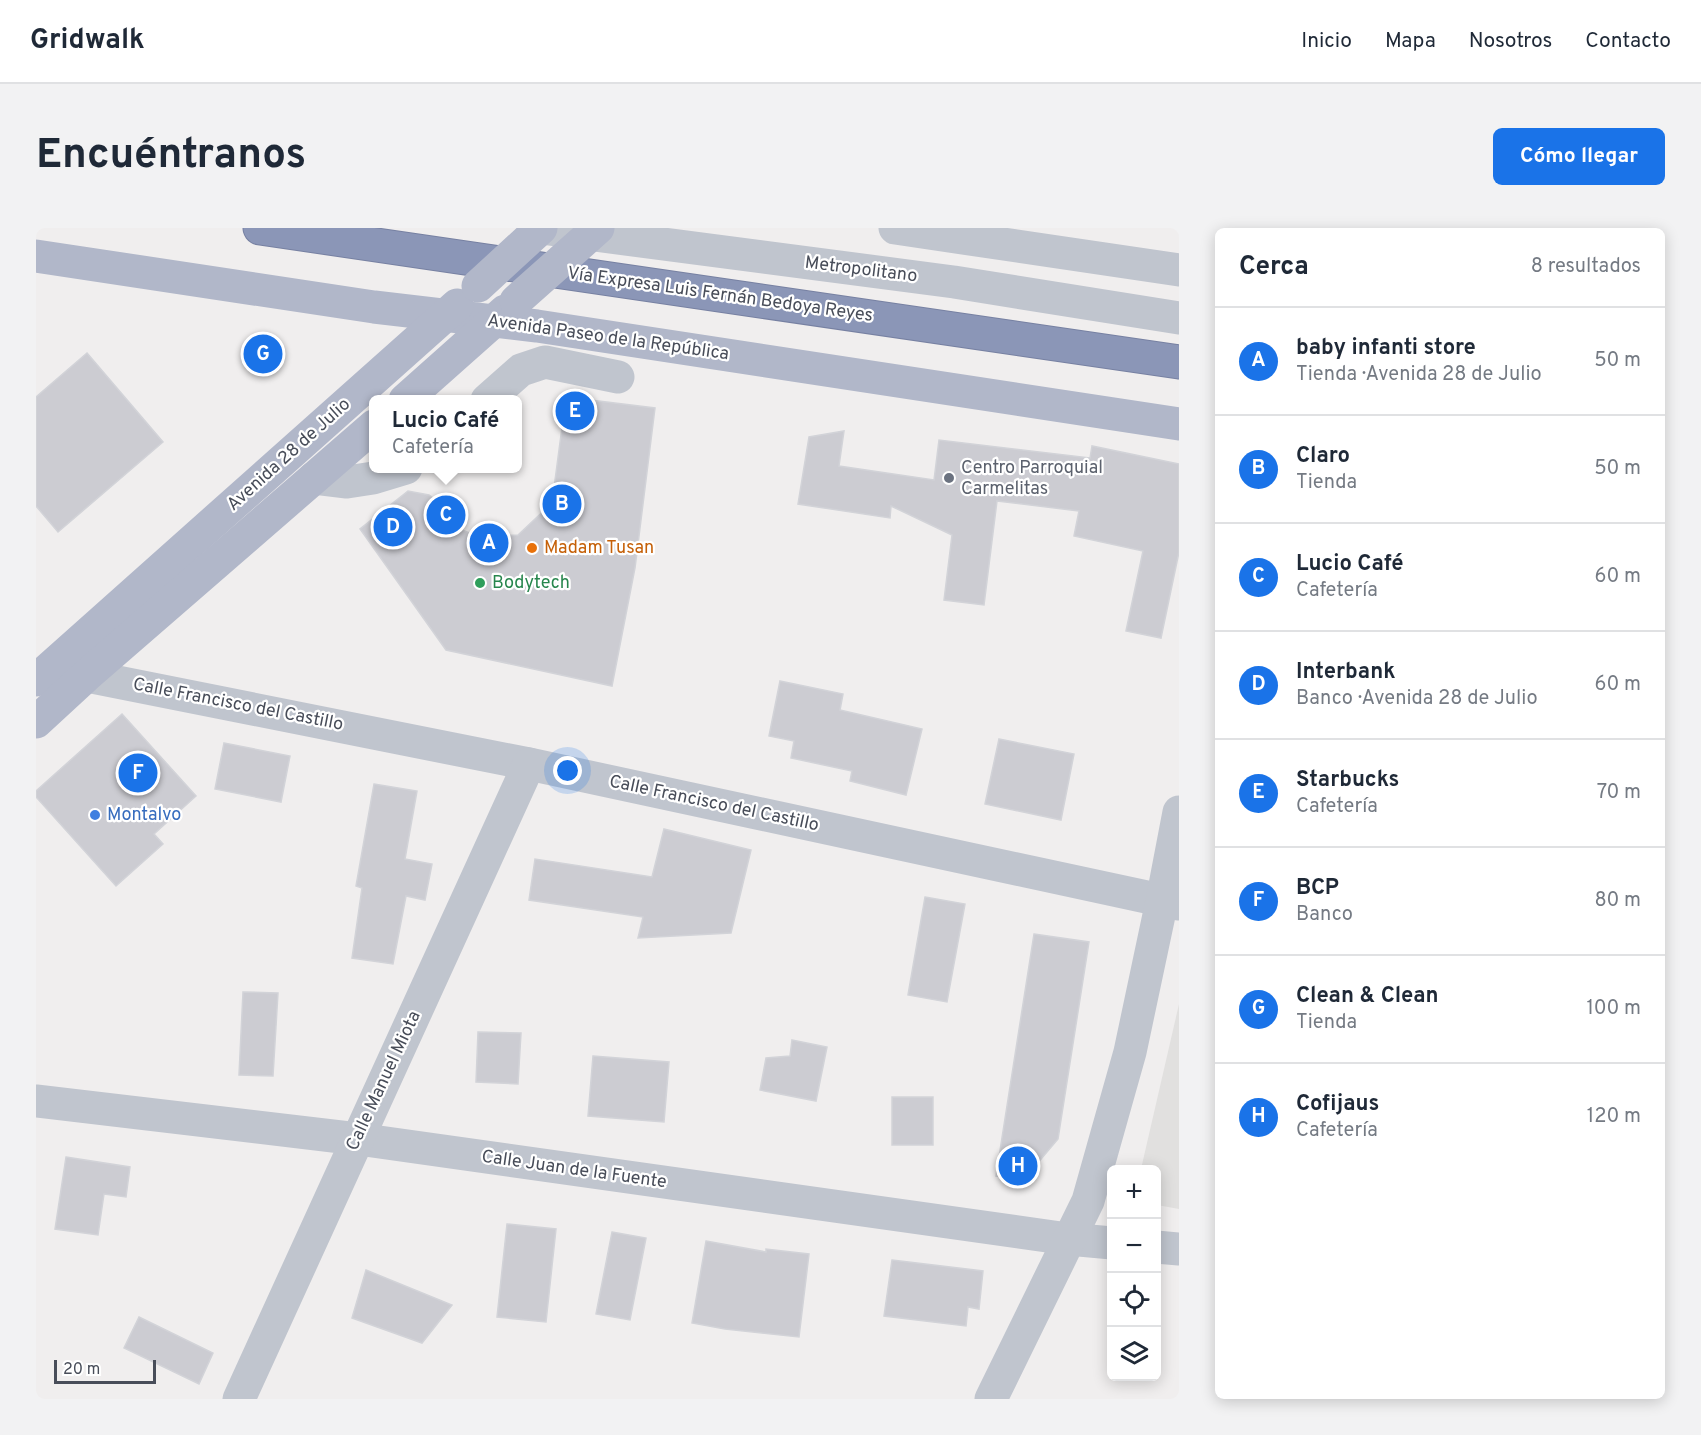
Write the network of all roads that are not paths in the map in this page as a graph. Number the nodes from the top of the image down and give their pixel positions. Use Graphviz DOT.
graph roads {
  1 [pos="260,228"];
  2 [pos="541,228"];
  3 [pos="598,228"];
  4 [pos="895,228"];
  5 [pos="36,256"];
  6 [pos="1179,270"];
  7 [pos="505,311"];
  8 [pos="446,315"];
  9 [pos="1179,318"];
  10 [pos="1179,362"];
  11 [pos="618,377"];
  12 [pos="410,395"];
  13 [pos="493,395"];
  14 [pos="1179,424"];
  15 [pos="369,430"];
  16 [pos="390,473"];
  17 [pos="314,478"];
  18 [pos="40,672"];
  19 [pos="87,675"];
  20 [pos="36,722"];
  21 [pos="529,764"];
  22 [pos="1179,812"];
  23 [pos="1171,903"];
  24 [pos="36,1101"];
  25 [pos="358,1139"];
  26 [pos="1068,1239"];
  27 [pos="1107,1243"];
  28 [pos="1161,1247"];
  29 [pos="1179,1249"];
  30 [pos="239,1399"];
  31 [pos="991,1399"];
  1 -- 10 [label="highway, Vía Expresa Luis Fernán Bedoya Reyes"];
  2 -- 8 [label="main road, Avenida 28 de Julio, bridge"];
  2 -- 9 [label="street, Metropolitano"];
  3 -- 7 [label="main road, bridge"];
  4 -- 6 [label="street"];
  5 -- 8 [label="main road, Avenida Paseo de la República"];
  7 -- 8 [label="main road, Avenida Paseo de la República"];
  7 -- 12 [label="main road"];
  7 -- 14 [label="main road, Avenida Paseo de la República"];
  8 -- 18 [label="main road, Avenida 28 de Julio"];
  11 -- 13 [label="street"];
  15 -- 17 [label="main road, Avenida 28 de Julio"];
  16 -- 17 [label="street"];
  17 -- 19 [label="main road, Avenida 28 de Julio"];
  18 -- 19 [label="street, Calle Francisco del Castillo"];
  19 -- 20 [label="main road, Avenida 28 de Julio"];
  19 -- 21 [label="street, Calle Francisco del Castillo"];
  21 -- 23 [label="street, Calle Francisco del Castillo"];
  21 -- 25 [label="street, Calle Manuel Miota"];
  22 -- 23 [label="street"];
  23 -- 26 [label="street"];
  24 -- 25 [label="street, Calle Juan de la Fuente"];
  25 -- 26 [label="street, Calle Juan de la Fuente"];
  25 -- 30 [label="street, Calle Manuel Miota"];
  26 -- 27 [label="street, Calle Juan de la Fuente"];
  26 -- 31 [label="street"];
  28 -- 29 [label="street"];
}
